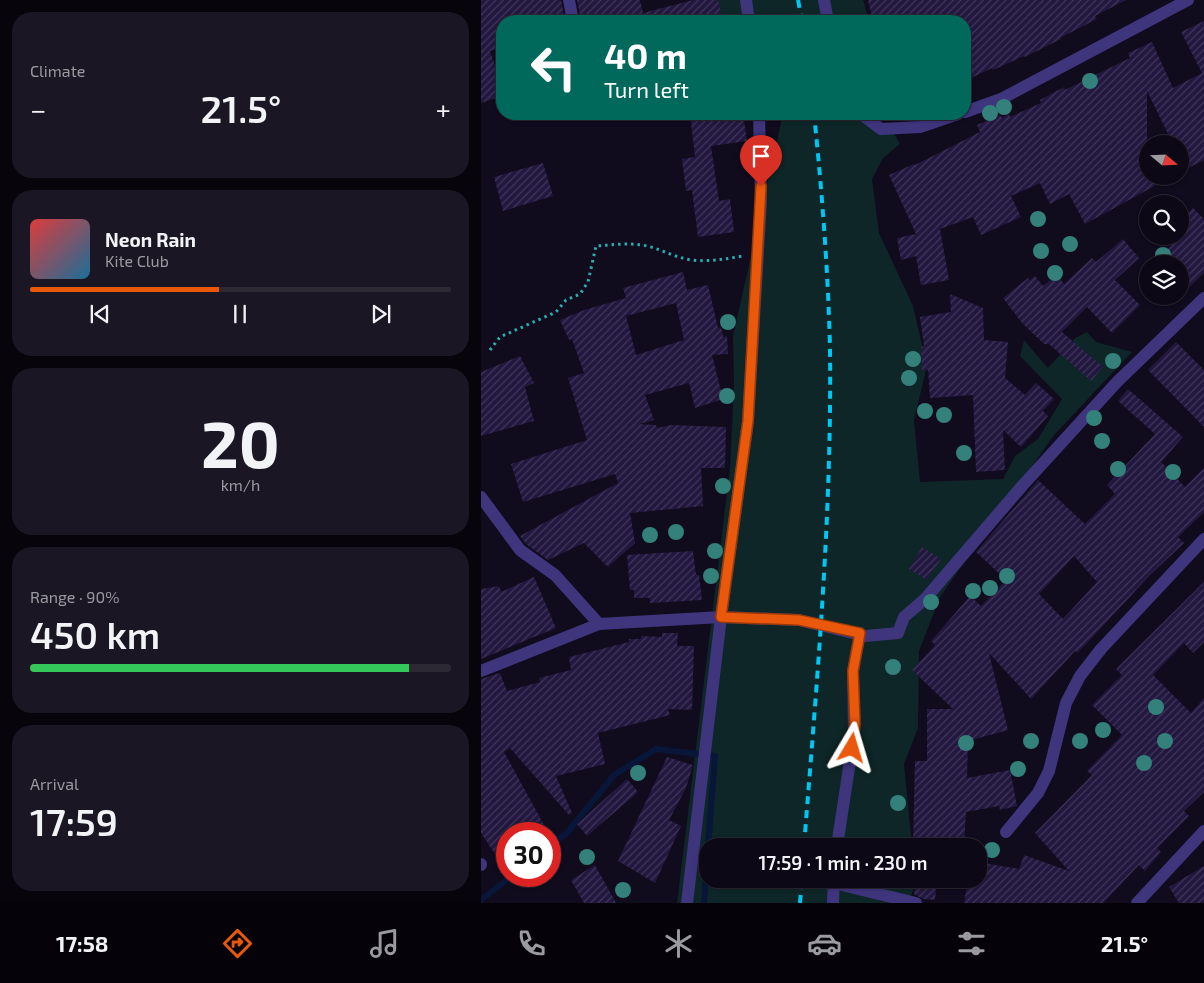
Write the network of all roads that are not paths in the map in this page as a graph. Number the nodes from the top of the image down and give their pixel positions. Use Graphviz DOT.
graph roads {
  1 [pos="569,0"];
  2 [pos="746,0"];
  3 [pos="824,0"];
  4 [pos="1188,0"];
  5 [pos="572,15"];
  6 [pos="748,15"];
  7 [pos="827,15"];
  8 [pos="971,110"];
  9 [pos="759,120"];
  10 [pos="869,120"];
  11 [pos="940,120"];
  12 [pos="1204,298"];
  13 [pos="481,497"];
  14 [pos="1204,539"];
  15 [pos="721,617"];
  16 [pos="599,624"];
  17 [pos="860,633"];
  18 [pos="481,671"];
  19 [pos="1204,831"];
  20 [pos="1006,832"];
  21 [pos="838,838"];
  22 [pos="834,888"];
  23 [pos="860,888"];
  24 [pos="687,903"];
  25 [pos="833,903"];
  26 [pos="916,903"];
  27 [pos="1137,903"];
  1 -- 5 [label="street"];
  2 -- 6 [label="street"];
  3 -- 7 [label="street"];
  4 -- 8 [label="street"];
  9 -- 15 [label="street"];
  10 -- 11 [label="street"];
  12 -- 17 [label="street"];
  13 -- 16 [label="street"];
  14 -- 20 [label="street"];
  15 -- 16 [label="street"];
  15 -- 17 [label="street"];
  15 -- 24 [label="street"];
  16 -- 18 [label="street"];
  17 -- 21 [label="street"];
  19 -- 27 [label="street"];
  22 -- 25 [label="street"];
  23 -- 26 [label="street"];
}
